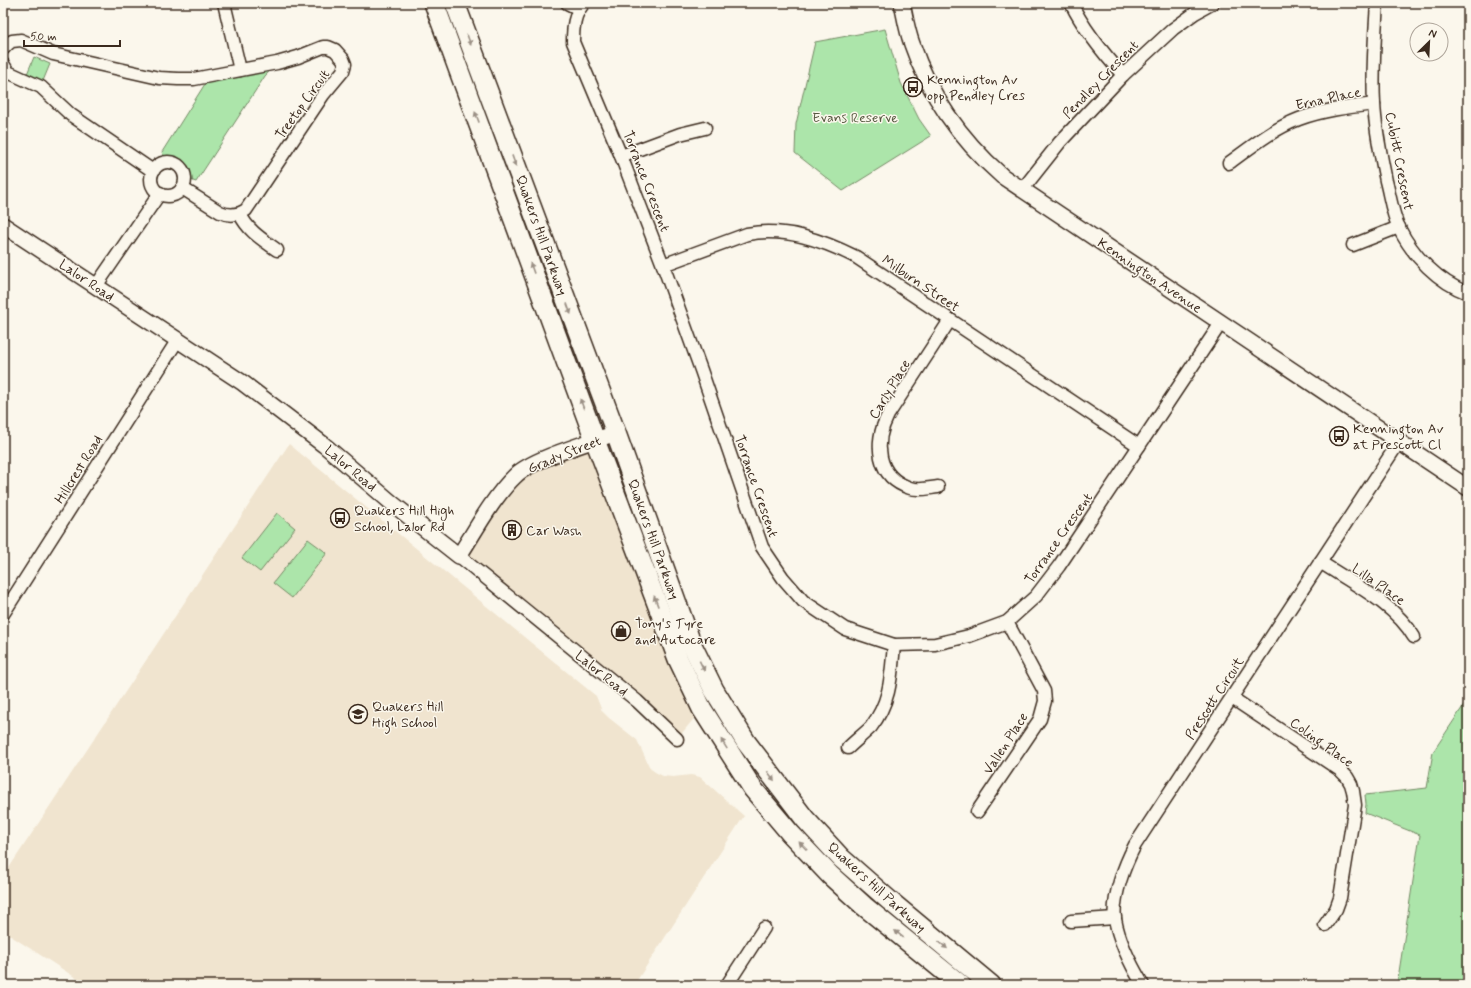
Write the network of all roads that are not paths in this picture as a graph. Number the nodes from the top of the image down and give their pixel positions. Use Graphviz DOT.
graph roads {
  1 [pos="224,3"];
  2 [pos="434,3"];
  3 [pos="455,3"];
  4 [pos="567,3"];
  5 [pos="902,3"];
  6 [pos="1071,3"];
  7 [pos="1213,3"];
  8 [pos="1377,3"];
  9 [pos="581,6"];
  10 [pos="3,49"];
  11 [pos="3,65"];
  12 [pos="240,70"];
  13 [pos="1123,75"];
  14 [pos="1374,104"];
  15 [pos="705,128"];
  16 [pos="621,156"];
  17 [pos="1229,163"];
  18 [pos="153,171"];
  19 [pos="182,188"];
  20 [pos="1022,190"];
  21 [pos="160,193"];
  22 [pos="240,214"];
  23 [pos="3,225"];
  24 [pos="1399,227"];
  25 [pos="1353,245"];
  26 [pos="277,250"];
  27 [pos="663,265"];
  28 [pos="96,286"];
  29 [pos="1468,293"];
  30 [pos="950,320"];
  31 [pos="1221,323"];
  32 [pos="177,341"];
  33 [pos="616,433"];
  34 [pos="595,440"];
  35 [pos="1399,442"];
  36 [pos="1139,446"];
  37 [pos="938,487"];
  38 [pos="1468,488"];
  39 [pos="459,556"];
  40 [pos="1320,562"];
  41 [pos="3,614"];
  42 [pos="1007,622"];
  43 [pos="1414,637"];
  44 [pos="894,644"];
  45 [pos="1232,698"];
  46 [pos="677,739"];
  47 [pos="848,748"];
  48 [pos="977,812"];
  49 [pos="1115,918"];
  50 [pos="1072,921"];
  51 [pos="1325,925"];
  52 [pos="764,928"];
  53 [pos="727,985"];
  54 [pos="961,985"];
  55 [pos="991,985"];
  56 [pos="1143,985"];
  1 -- 12 [label="street"];
  34 -- 2 [label="main road, Quakers Hill Parkway, one-way"];
  3 -- 33 [label="main road, Quakers Hill Parkway, one-way"];
  4 -- 9 [label="street"];
  5 -- 20 [label="street, Kennington Avenue"];
  6 -- 13 [label="street"];
  7 -- 13 [label="street, Pendley Crescent"];
  8 -- 14 [label="street, Cubitt Crescent"];
  9 -- 16 [label="street, Torrance Crescent"];
  10 -- 12 [label="street, Treetop Circuit"];
  11 -- 18 [label="street"];
  12 -- 22 [label="street, Treetop Circuit"];
  13 -- 20 [label="street, Pendley Crescent"];
  14 -- 17 [label="street, Erna Place"];
  14 -- 24 [label="street, Cubitt Crescent"];
  15 -- 16 [label="street"];
  16 -- 27 [label="street, Torrance Crescent"];
  18 -- 19 [label="street"];
  18 -- 21 [label="street"];
  19 -- 21 [label="street"];
  19 -- 22 [label="street"];
  20 -- 31 [label="street, Kennington Avenue"];
  21 -- 28 [label="street"];
  22 -- 26 [label="street"];
  23 -- 28 [label="street, Lalor Road"];
  24 -- 25 [label="street"];
  24 -- 29 [label="street, Cubitt Crescent"];
  27 -- 30 [label="street, Milburn Street"];
  27 -- 44 [label="street, Torrance Crescent"];
  28 -- 32 [label="street, Lalor Road"];
  30 -- 36 [label="street, Milburn Street"];
  30 -- 37 [label="street, Carly Place"];
  31 -- 35 [label="street, Kennington Avenue"];
  31 -- 36 [label="street, Torrance Crescent"];
  32 -- 39 [label="street, Lalor Road"];
  32 -- 41 [label="street, Hillcrest Road"];
  33 -- 34 [label="street, Grady Street"];
  33 -- 55 [label="main road, Quakers Hill Parkway, one-way"];
  34 -- 39 [label="street, Grady Street"];
  54 -- 34 [label="main road, Quakers Hill Parkway, one-way"];
  35 -- 38 [label="street, Kennington Avenue"];
  35 -- 40 [label="street, Prescott Circuit"];
  36 -- 42 [label="street, Torrance Crescent"];
  39 -- 46 [label="street, Lalor Road"];
  40 -- 43 [label="street, Lilla Place"];
  40 -- 45 [label="street, Prescott Circuit"];
  42 -- 44 [label="street, Torrance Crescent"];
  42 -- 48 [label="street, Vallen Place"];
  44 -- 47 [label="street"];
  45 -- 49 [label="street, Prescott Circuit"];
  45 -- 51 [label="street, Coling Place"];
  49 -- 50 [label="street"];
  49 -- 56 [label="street, Prescott Circuit"];
  52 -- 53 [label="street"];
}
